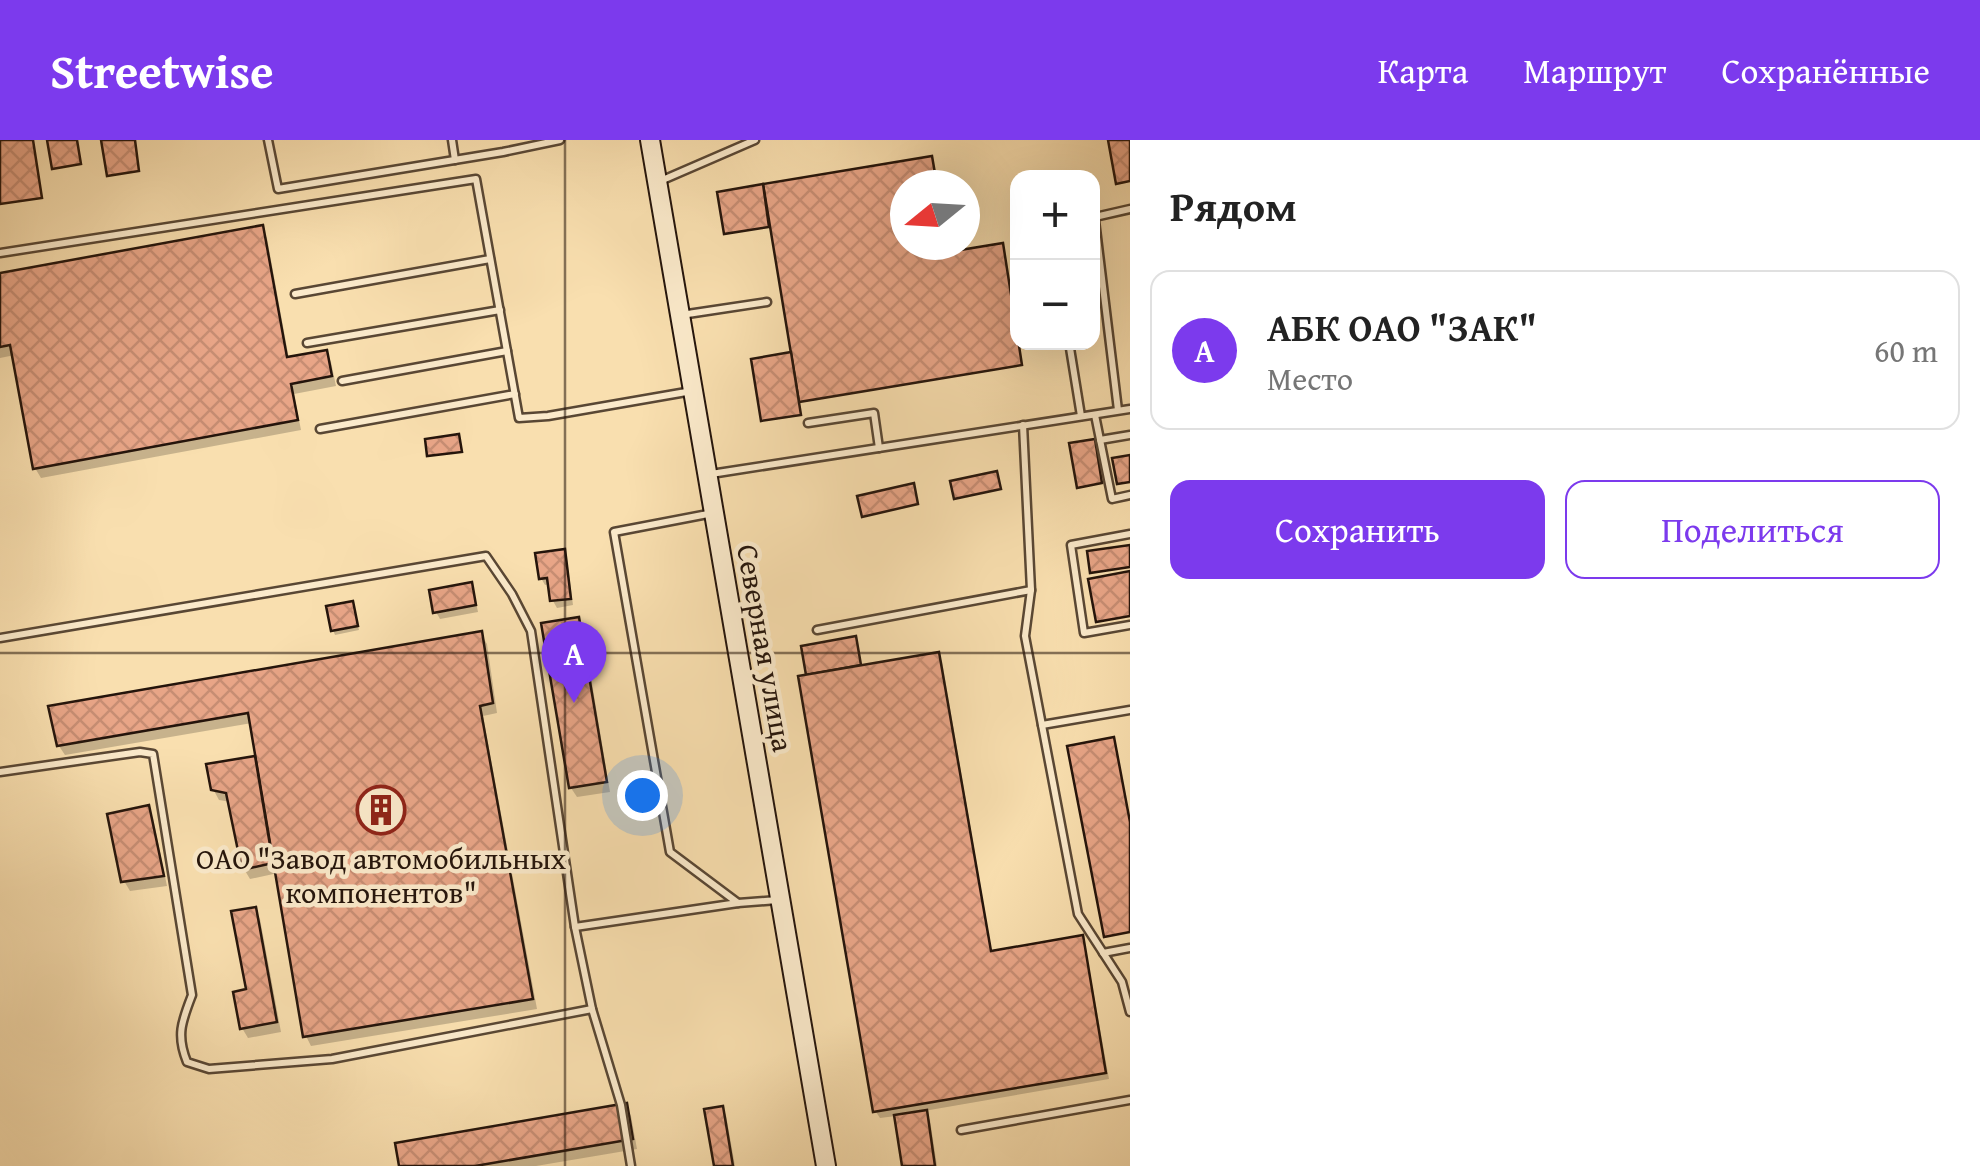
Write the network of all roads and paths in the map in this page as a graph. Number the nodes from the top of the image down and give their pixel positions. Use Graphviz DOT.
graph roads {
  1 [pos="268,140"];
  2 [pos="452,140"];
  3 [pos="560,140"];
  4 [pos="650,140"];
  5 [pos="755,140"];
  6 [pos="455,160"];
  7 [pos="657,182"];
  8 [pos="1130,210"];
  9 [pos="1100,215"];
  10 [pos="0,253"];
  11 [pos="1100,258"];
  12 [pos="490,259"];
  13 [pos="295,294"];
  14 [pos="767,302"];
  15 [pos="500,310"];
  16 [pos="680,316"];
  17 [pos="307,343"];
  18 [pos="1071,350"];
  19 [pos="507,351"];
  20 [pos="342,381"];
  21 [pos="693,390"];
  22 [pos="515,394"];
  23 [pos="1130,408"];
  24 [pos="1118,410"];
  25 [pos="1095,414"];
  26 [pos="1082,416"];
  27 [pos="808,423"];
  28 [pos="1023,426"];
  29 [pos="320,428"];
  30 [pos="1130,435"];
  31 [pos="1100,440"];
  32 [pos="879,448"];
  33 [pos="707,475"];
  34 [pos="1130,496"];
  35 [pos="714,513"];
  36 [pos="1130,534"];
  37 [pos="1030,590"];
  38 [pos="1130,625"];
  39 [pos="817,630"];
  40 [pos="0,638"];
  41 [pos="1130,710"];
  42 [pos="1042,724"];
  43 [pos="0,772"];
  44 [pos="780,899"];
  45 [pos="738,903"];
  46 [pos="576,928"];
  47 [pos="1130,948"];
  48 [pos="1103,953"];
  49 [pos="592,1008"];
  50 [pos="1130,1012"];
  51 [pos="1130,1100"];
  52 [pos="961,1130"];
  53 [pos="632,1166"];
  54 [pos="826,1166"];
  1 -- 6 [label="lane"];
  2 -- 6 [label="lane"];
  3 -- 6 [label="lane"];
  4 -- 7 [label="main road, Северная улица"];
  5 -- 7 [label="lane"];
  7 -- 16 [label="main road, Северная улица"];
  8 -- 9 [label="lane"];
  10 -- 12 [label="lane"];
  11 -- 24 [label="lane"];
  12 -- 13 [label="lane"];
  12 -- 15 [label="lane"];
  14 -- 16 [label="lane"];
  15 -- 17 [label="lane"];
  15 -- 19 [label="lane"];
  16 -- 21 [label="main road, Северная улица"];
  18 -- 26 [label="lane"];
  19 -- 20 [label="lane"];
  19 -- 22 [label="lane"];
  21 -- 22 [label="lane"];
  21 -- 33 [label="main road, Северная улица"];
  22 -- 29 [label="lane"];
  23 -- 24 [label="lane"];
  24 -- 25 [label="lane"];
  25 -- 26 [label="lane"];
  25 -- 31 [label="lane"];
  26 -- 28 [label="lane"];
  27 -- 32 [label="lane"];
  28 -- 32 [label="lane"];
  28 -- 37 [label="lane"];
  30 -- 31 [label="lane"];
  31 -- 34 [label="lane"];
  32 -- 33 [label="lane"];
  33 -- 35 [label="main road, Северная улица"];
  35 -- 44 [label="main road, Северная улица"];
  35 -- 45 [label="lane"];
  36 -- 38 [label="lane"];
  37 -- 39 [label="lane"];
  37 -- 42 [label="lane"];
  40 -- 46 [label="lane"];
  41 -- 42 [label="lane"];
  42 -- 48 [label="lane"];
  43 -- 49 [label="lane"];
  44 -- 45 [label="lane"];
  44 -- 54 [label="main road, Северная улица"];
  45 -- 46 [label="lane"];
  46 -- 49 [label="lane"];
  47 -- 48 [label="lane"];
  48 -- 50 [label="lane"];
  49 -- 53 [label="lane"];
  51 -- 52 [label="lane"];
}
